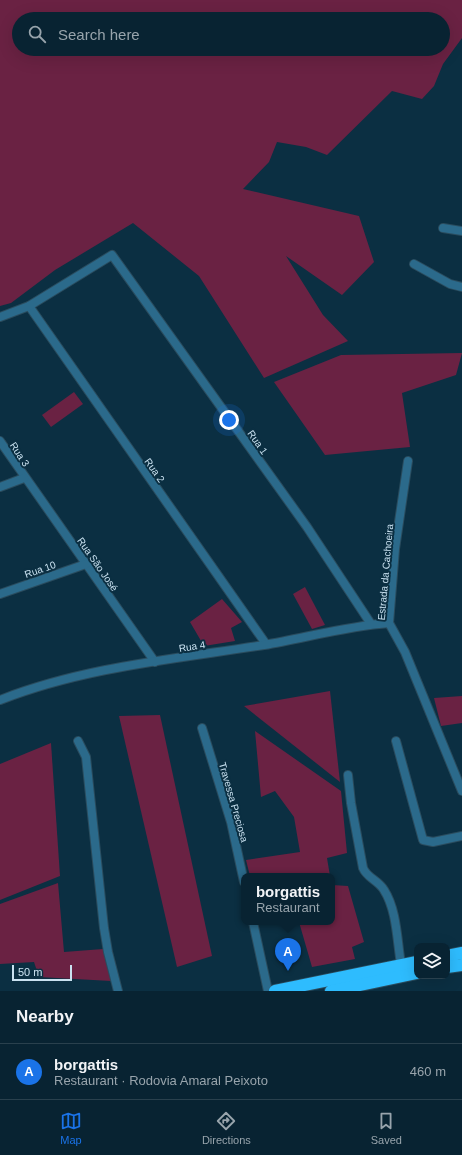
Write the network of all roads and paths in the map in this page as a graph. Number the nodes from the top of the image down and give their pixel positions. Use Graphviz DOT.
graph roads {
  1 [pos="443,228"];
  2 [pos="462,230"];
  3 [pos="414,264"];
  4 [pos="462,287"];
  5 [pos="29,306"];
  6 [pos="0,317"];
  7 [pos="0,441"];
  8 [pos="408,461"];
  9 [pos="24,478"];
  10 [pos="0,487"];
  11 [pos="86,564"];
  12 [pos="0,594"];
  13 [pos="389,623"];
  14 [pos="371,624"];
  15 [pos="266,644"];
  16 [pos="154,662"];
  17 [pos="0,700"];
  18 [pos="202,728"];
  19 [pos="78,741"];
  20 [pos="396,741"];
  21 [pos="348,775"];
  22 [pos="462,791"];
  23 [pos="462,836"];
  24 [pos="242,873"];
  25 [pos="254,925"];
  26 [pos="462,953"];
  27 [pos="450,955"];
  28 [pos="414,962"];
  29 [pos="401,964"];
  30 [pos="462,965"];
  31 [pos="450,967"];
  32 [pos="414,974"];
  33 [pos="118,991"];
  34 [pos="268,991"];
  35 [pos="275,991"];
  36 [pos="331,991"];
  1 -- 2 [label="street"];
  3 -- 4 [label="street"];
  5 -- 6 [label="street"];
  5 -- 14 [label="street, Rua 1"];
  5 -- 15 [label="street, Rua 2"];
  7 -- 9 [label="street, Rua 3"];
  8 -- 13 [label="street, Estrada da Cachoeira"];
  9 -- 10 [label="street"];
  9 -- 11 [label="street, Rua São José"];
  11 -- 12 [label="street, Rua 10"];
  11 -- 16 [label="street, Rua São José"];
  13 -- 14 [label="street, Rua 4"];
  13 -- 22 [label="street, Estrada da Cachoeira"];
  14 -- 15 [label="street, Rua 4"];
  15 -- 16 [label="street, Rua 4"];
  16 -- 17 [label="street, Rua 4"];
  18 -- 24 [label="street, Travessa Preciosa"];
  19 -- 33 [label="street"];
  20 -- 23 [label="street"];
  21 -- 29 [label="street"];
  25 -- 34 [label="street"];
  26 -- 27 [label="highway"];
  28 -- 29 [label="highway"];
  29 -- 35 [label="highway"];
  30 -- 31 [label="highway"];
  32 -- 36 [label="highway"];
}
